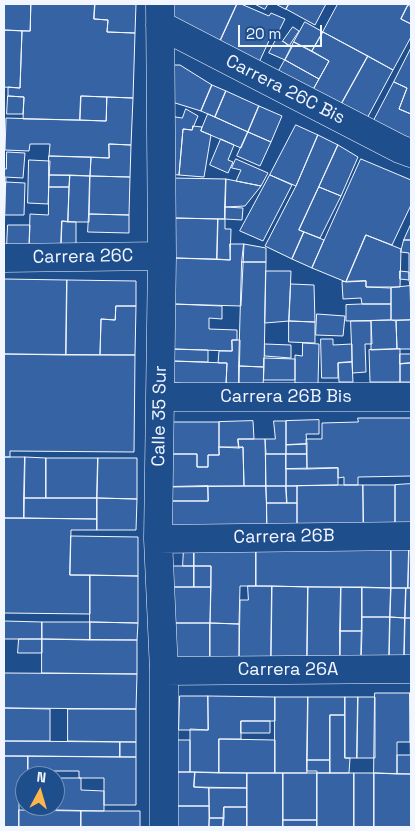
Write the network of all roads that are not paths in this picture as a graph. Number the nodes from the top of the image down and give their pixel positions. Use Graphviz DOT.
graph roads {
  1 [pos="160,14"];
  2 [pos="411,153"];
  3 [pos="162,256"];
  4 [pos="4,258"];
  5 [pos="160,397"];
  6 [pos="411,397"];
  7 [pos="411,536"];
  8 [pos="158,539"];
  9 [pos="411,669"];
  10 [pos="164,671"];
  11 [pos="164,827"];
  1 -- 2 [label="street, Carrera 26C Bis"];
  1 -- 3 [label="street, Calle 35 Sur"];
  3 -- 4 [label="street, Carrera 26C"];
  3 -- 5 [label="street, Calle 35 Sur"];
  5 -- 6 [label="street, Carrera 26B Bis"];
  5 -- 8 [label="street, Calle 35 Sur"];
  7 -- 8 [label="street, Carrera 26B"];
  8 -- 10 [label="street, Calle 35 Sur"];
  9 -- 10 [label="street, Carrera 26A"];
  10 -- 11 [label="street, Calle 35 Sur"];
}
